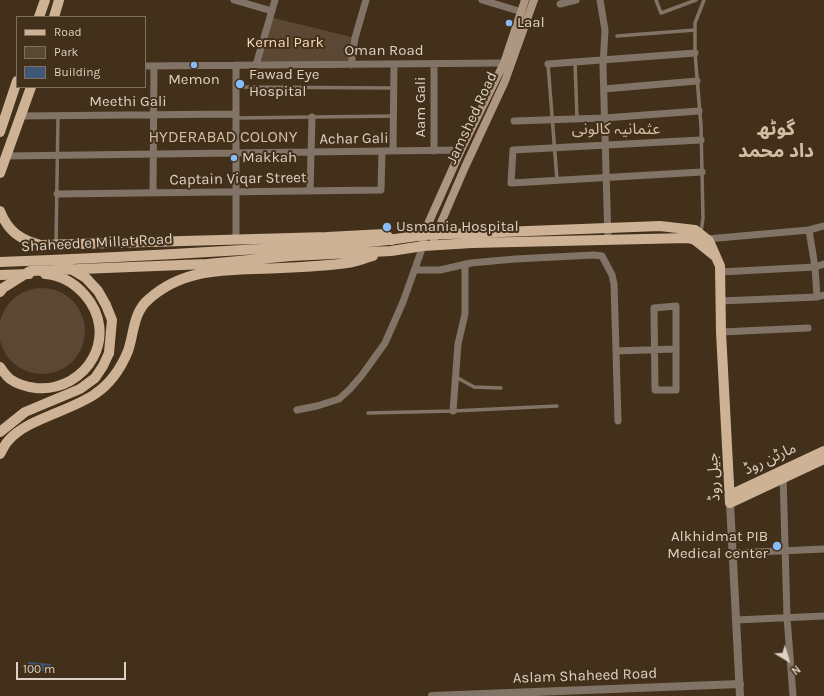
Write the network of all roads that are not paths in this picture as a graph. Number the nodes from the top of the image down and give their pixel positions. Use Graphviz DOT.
graph roads {
  1 [pos="44,0"];
  2 [pos="59,0"];
  3 [pos="234,0"];
  4 [pos="274,0"];
  5 [pos="366,0"];
  6 [pos="482,0"];
  7 [pos="525,0"];
  8 [pos="534,0"];
  9 [pos="576,0"];
  10 [pos="600,0"];
  11 [pos="656,0"];
  12 [pos="696,0"];
  13 [pos="704,0"];
  14 [pos="560,4"];
  15 [pos="272,11"];
  16 [pos="522,12"];
  17 [pos="39,16"];
  18 [pos="54,16"];
  19 [pos="695,30"];
  20 [pos="617,36"];
  21 [pos="695,53"];
  22 [pos="604,60"];
  23 [pos="575,62"];
  24 [pos="504,63"];
  25 [pos="394,64"];
  26 [pos="434,64"];
  27 [pos="548,64"];
  28 [pos="236,65"];
  29 [pos="256,65"];
  30 [pos="351,65"];
  31 [pos="146,66"];
  32 [pos="154,66"];
  33 [pos="697,80"];
  34 [pos="16,85"];
  35 [pos="236,87"];
  36 [pos="30,88"];
  37 [pos="394,88"];
  38 [pos="604,89"];
  39 [pos="699,111"];
  40 [pos="154,114"];
  41 [pos="58,115"];
  42 [pos="20,116"];
  43 [pos="236,116"];
  44 [pos="394,116"];
  45 [pos="312,117"];
  46 [pos="604,118"];
  47 [pos="577,119"];
  48 [pos="552,120"];
  49 [pos="514,122"];
  50 [pos="0,131"];
  51 [pos="701,140"];
  52 [pos="605,146"];
  53 [pos="553,148"];
  54 [pos="461,150"];
  55 [pos="394,151"];
  56 [pos="434,151"];
  57 [pos="382,152"];
  58 [pos="312,153"];
  59 [pos="236,154"];
  60 [pos="153,155"];
  61 [pos="6,156"];
  62 [pos="57,156"];
  63 [pos="702,172"];
  64 [pos="0,173"];
  65 [pos="606,178"];
  66 [pos="557,181"];
  67 [pos="236,191"];
  68 [pos="310,191"];
  69 [pos="153,192"];
  70 [pos="57,194"];
  71 [pos="0,210"];
  72 [pos="824,226"];
  73 [pos="607,228"];
  74 [pos="809,230"];
  75 [pos="435,234"];
  76 [pos="704,237"];
  77 [pos="236,240"];
  78 [pos="392,240"];
  79 [pos="608,240"];
  80 [pos="425,242"];
  81 [pos="56,245"];
  82 [pos="391,251"];
  83 [pos="716,258"];
  84 [pos="56,260"];
  85 [pos="0,262"];
  86 [pos="465,264"];
  87 [pos="824,264"];
  88 [pos="815,267"];
  89 [pos="414,270"];
  90 [pos="720,272"];
  91 [pos="0,275"];
  92 [pos="0,292"];
  93 [pos="821,296"];
  94 [pos="720,301"];
  95 [pos="808,328"];
  96 [pos="721,332"];
  97 [pos="654,349"];
  98 [pos="676,349"];
  99 [pos="616,351"];
  100 [pos="0,367"];
  101 [pos="455,376"];
  102 [pos="501,388"];
  103 [pos="557,406"];
  104 [pos="297,410"];
  105 [pos="453,411"];
  106 [pos="368,412"];
  107 [pos="618,421"];
  108 [pos="0,432"];
  109 [pos="824,450"];
  110 [pos="0,454"];
  111 [pos="824,459"];
  112 [pos="783,475"];
  113 [pos="730,499"];
  114 [pos="824,549"];
  115 [pos="786,551"];
  116 [pos="733,553"];
  117 [pos="824,616"];
  118 [pos="787,618"];
  119 [pos="736,620"];
  120 [pos="740,684"];
  121 [pos="433,696"];
  122 [pos="740,696"];
  123 [pos="793,696"];
  1 -- 17 [label="main road"];
  2 -- 18 [label="main road"];
  3 -- 15 [label="street"];
  4 -- 15 [label="street"];
  5 -- 30 [label="street"];
  6 -- 16 [label="street"];
  7 -- 16 [label="main road, Jamshed Road"];
  8 -- 75 [label="main road, Jamshed Road"];
  9 -- 14 [label="street"];
  10 -- 22 [label="street"];
  11 -- 12 [label="lane"];
  13 -- 19 [label="lane"];
  15 -- 29 [label="street"];
  16 -- 24 [label="main road, Jamshed Road"];
  19 -- 20 [label="lane"];
  19 -- 21 [label="lane"];
  21 -- 22 [label="street"];
  21 -- 33 [label="lane"];
  22 -- 23 [label="street"];
  22 -- 38 [label="street"];
  23 -- 27 [label="street"];
  23 -- 47 [label="lane"];
  24 -- 26 [label="street, Oman Road"];
  24 -- 54 [label="main road, Jamshed Road"];
  25 -- 26 [label="street, Oman Road"];
  25 -- 30 [label="street, Oman Road"];
  25 -- 37 [label="street"];
  26 -- 56 [label="street, Aam Gali"];
  27 -- 48 [label="lane"];
  28 -- 29 [label="street, Oman Road"];
  28 -- 32 [label="street, Oman Road"];
  28 -- 35 [label="street"];
  29 -- 30 [label="street, Oman Road"];
  31 -- 32 [label="street, Oman Road"];
  32 -- 40 [label="street"];
  33 -- 38 [label="street"];
  33 -- 39 [label="lane"];
  34 -- 50 [label="main road"];
  35 -- 37 [label="lane"];
  35 -- 43 [label="street"];
  36 -- 42 [label="main road"];
  37 -- 44 [label="street"];
  38 -- 46 [label="street"];
  39 -- 46 [label="street"];
  39 -- 51 [label="lane"];
  40 -- 41 [label="street, Meethi Gali"];
  40 -- 43 [label="street, Meethi Gali"];
  40 -- 60 [label="street"];
  41 -- 42 [label="street, Meethi Gali"];
  41 -- 62 [label="lane"];
  42 -- 61 [label="main road"];
  43 -- 45 [label="lane, Meethi Gali"];
  43 -- 59 [label="street"];
  44 -- 45 [label="lane, Meethi Gali"];
  44 -- 55 [label="street"];
  45 -- 58 [label="street"];
  46 -- 47 [label="street"];
  46 -- 52 [label="street"];
  47 -- 48 [label="street"];
  48 -- 49 [label="street"];
  48 -- 53 [label="lane"];
  51 -- 52 [label="street"];
  51 -- 63 [label="lane"];
  52 -- 53 [label="street"];
  52 -- 65 [label="street"];
  53 -- 66 [label="lane"];
  53 -- 66 [label="street"];
  54 -- 56 [label="street, Achar Gali"];
  54 -- 80 [label="main road, Jamshed Road"];
  55 -- 56 [label="street, Achar Gali"];
  55 -- 57 [label="street, Achar Gali"];
  57 -- 58 [label="street, Achar Gali"];
  57 -- 68 [label="street, Captain Viqar Street"];
  58 -- 59 [label="street, Achar Gali"];
  58 -- 68 [label="street"];
  59 -- 60 [label="street, Achar Gali"];
  59 -- 67 [label="street"];
  60 -- 62 [label="street, Achar Gali"];
  60 -- 69 [label="street"];
  61 -- 62 [label="street, Achar Gali"];
  61 -- 64 [label="main road"];
  62 -- 70 [label="lane"];
  63 -- 65 [label="street"];
  63 -- 76 [label="lane"];
  65 -- 66 [label="street"];
  65 -- 73 [label="street"];
  67 -- 68 [label="street, Captain Viqar Street"];
  67 -- 69 [label="street, Captain Viqar Street"];
  67 -- 77 [label="street"];
  69 -- 70 [label="street, Captain Viqar Street"];
  70 -- 81 [label="lane"];
  71 -- 81 [label="main road"];
  72 -- 74 [label="street"];
  73 -- 75 [label="main road"];
  73 -- 76 [label="main road"];
  73 -- 79 [label="street"];
  74 -- 76 [label="street"];
  74 -- 88 [label="street"];
  75 -- 80 [label="main road"];
  76 -- 83 [label="main road"];
  77 -- 78 [label="main road"];
  77 -- 81 [label="main road"];
  78 -- 80 [label="main road"];
  78 -- 84 [label="main road, Shaheed e Millat Road"];
  79 -- 80 [label="main road"];
  79 -- 83 [label="main road"];
  80 -- 82 [label="main road"];
  80 -- 89 [label="street"];
  82 -- 92 [label="main road"];
  82 -- 110 [label="main road"];
  83 -- 90 [label="main road, جیل روڈ"];
  84 -- 85 [label="main road, Shaheed e Millat Road"];
  84 -- 108 [label="main road, bridge"];
  86 -- 89 [label="street"];
  86 -- 99 [label="street"];
  86 -- 101 [label="street"];
  87 -- 88 [label="street"];
  88 -- 90 [label="street"];
  88 -- 93 [label="street"];
  89 -- 104 [label="street"];
  90 -- 94 [label="main road, جیل روڈ"];
  91 -- 100 [label="main road, Shaheed e Millat Road, bridge"];
  93 -- 94 [label="street"];
  94 -- 96 [label="main road, جیل روڈ"];
  95 -- 96 [label="street"];
  96 -- 113 [label="main road, جیل روڈ"];
  97 -- 98 [label="street"];
  97 -- 98 [label="street"];
  97 -- 98 [label="street"];
  97 -- 99 [label="street"];
  99 -- 107 [label="street"];
  101 -- 102 [label="lane"];
  101 -- 105 [label="street"];
  103 -- 105 [label="lane"];
  105 -- 106 [label="lane"];
  109 -- 112 [label="main road, مارٹن روڈ"];
  111 -- 112 [label="main road, مارٹن روڈ"];
  112 -- 113 [label="main road, مارٹن روڈ"];
  112 -- 115 [label="street"];
  113 -- 116 [label="street, جیل روڈ"];
  114 -- 115 [label="street"];
  115 -- 116 [label="street"];
  115 -- 118 [label="street"];
  116 -- 119 [label="street, جیل روڈ"];
  117 -- 118 [label="street"];
  118 -- 119 [label="street"];
  118 -- 123 [label="street"];
  119 -- 120 [label="street, جیل روڈ"];
  120 -- 121 [label="street, Aslam Shaheed Road"];
  120 -- 122 [label="street, جیل روڈ"];
}
